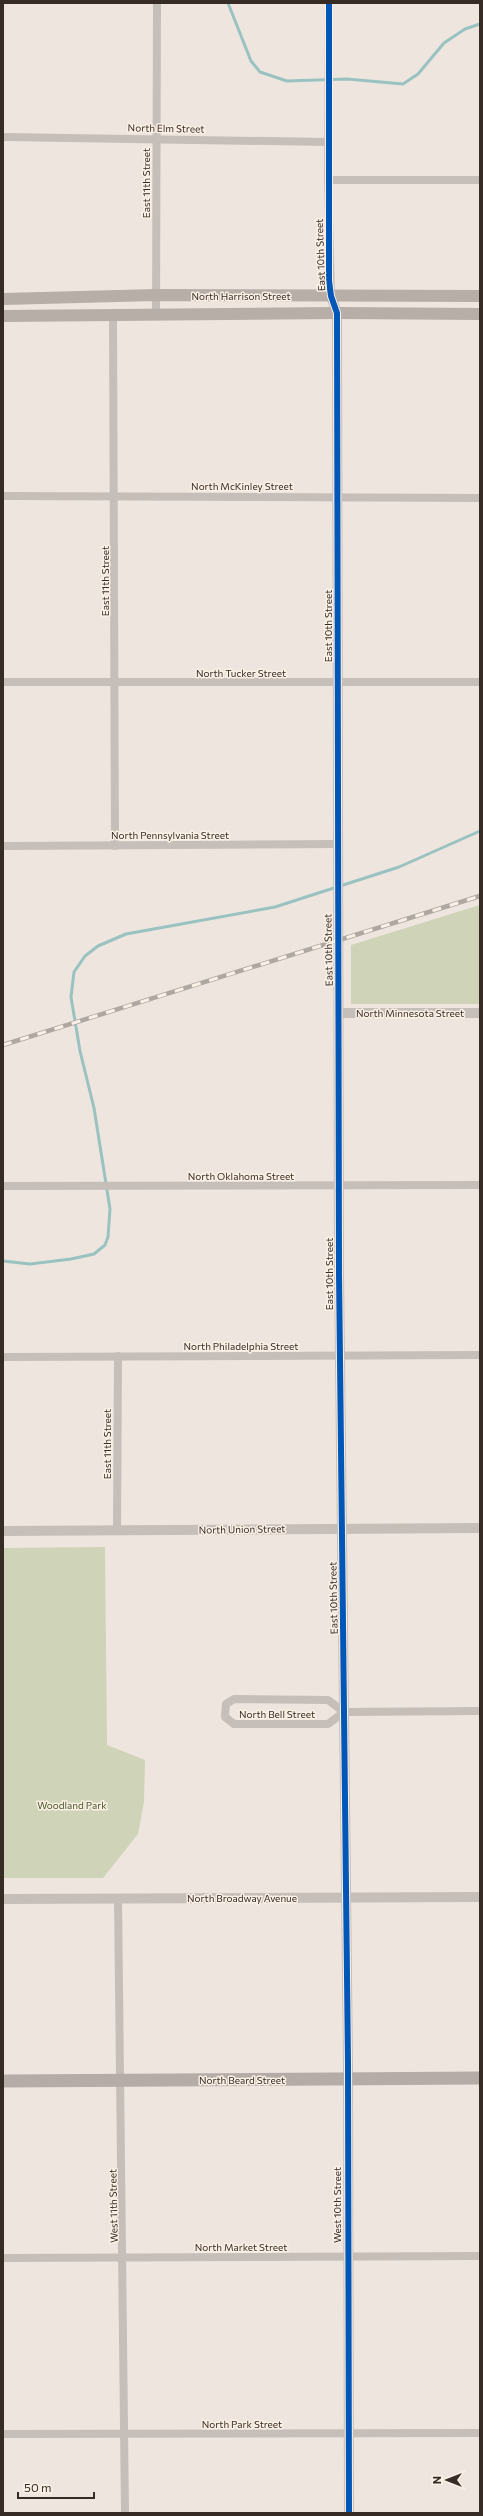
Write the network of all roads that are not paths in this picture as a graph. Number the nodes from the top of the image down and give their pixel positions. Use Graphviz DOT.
graph roads {
  1 [pos="157,3"];
  2 [pos="329,3"];
  3 [pos="3,137"];
  4 [pos="156,138"];
  5 [pos="329,142"];
  6 [pos="328,180"];
  7 [pos="480,180"];
  8 [pos="156,295"];
  9 [pos="331,296"];
  10 [pos="480,296"];
  11 [pos="3,299"];
  12 [pos="337,313"];
  13 [pos="156,314"];
  14 [pos="480,314"];
  15 [pos="113,315"];
  16 [pos="3,316"];
  17 [pos="3,496"];
  18 [pos="115,496"];
  19 [pos="337,496"];
  20 [pos="480,498"];
  21 [pos="3,682"];
  22 [pos="339,682"];
  23 [pos="480,682"];
  24 [pos="116,683"];
  25 [pos="338,844"];
  26 [pos="3,846"];
  27 [pos="115,846"];
  28 [pos="339,1013"];
  29 [pos="480,1013"];
  30 [pos="339,1185"];
  31 [pos="480,1185"];
  32 [pos="3,1186"];
  33 [pos="340,1355"];
  34 [pos="480,1355"];
  35 [pos="118,1356"];
  36 [pos="3,1357"];
  37 [pos="342,1528"];
  38 [pos="480,1528"];
  39 [pos="3,1531"];
  40 [pos="117,1531"];
  41 [pos="480,1711"];
  42 [pos="344,1712"];
  43 [pos="480,1897"];
  44 [pos="346,1898"];
  45 [pos="3,1899"];
  46 [pos="118,1899"];
  47 [pos="480,2078"];
  48 [pos="348,2079"];
  49 [pos="121,2080"];
  50 [pos="3,2081"];
  51 [pos="347,2256"];
  52 [pos="480,2256"];
  53 [pos="3,2258"];
  54 [pos="124,2258"];
  55 [pos="480,2432"];
  56 [pos="3,2434"];
  57 [pos="125,2434"];
  58 [pos="348,2435"];
  59 [pos="125,2513"];
  60 [pos="349,2513"];
  1 -- 4 [label="street, East 11th Street"];
  2 -- 5 [label="street, East 10th Street"];
  3 -- 4 [label="street, North Elm Street"];
  4 -- 5 [label="street, North Elm Street"];
  4 -- 8 [label="street, East 11th Street"];
  5 -- 6 [label="street, East 10th Street"];
  6 -- 7 [label="street"];
  6 -- 9 [label="street, East 10th Street"];
  8 -- 9 [label="main road, North Harrison Street"];
  8 -- 11 [label="main road, North Harrison Street"];
  8 -- 13 [label="street, East 11th Street"];
  9 -- 10 [label="main road, North Harrison Street"];
  9 -- 12 [label="street, East 10th Street"];
  12 -- 13 [label="main road, North Harrison Street"];
  12 -- 14 [label="main road, North Harrison Street"];
  12 -- 19 [label="street, East 10th Street"];
  13 -- 15 [label="main road, North Harrison Street"];
  15 -- 16 [label="main road, North Harrison Street"];
  15 -- 18 [label="street, East 11th Street"];
  17 -- 18 [label="street, North McKinley Street"];
  18 -- 19 [label="street, North McKinley Street"];
  18 -- 24 [label="street, East 11th Street"];
  19 -- 20 [label="street, North McKinley Street"];
  19 -- 22 [label="street, East 10th Street"];
  21 -- 24 [label="street, North Tucker Street"];
  22 -- 23 [label="street, North Tucker Street"];
  22 -- 24 [label="street, North Tucker Street"];
  22 -- 25 [label="street, East 10th Street"];
  24 -- 27 [label="street, East 11th Street"];
  25 -- 27 [label="street, North Pennsylvania Street"];
  25 -- 28 [label="street, East 10th Street"];
  26 -- 27 [label="street, North Pennsylvania Street"];
  28 -- 29 [label="street, North Minnesota Street"];
  28 -- 30 [label="street, East 10th Street"];
  30 -- 31 [label="street, North Oklahoma Street"];
  30 -- 32 [label="street, North Oklahoma Street"];
  30 -- 33 [label="street, East 10th Street"];
  33 -- 34 [label="street, North Philadelphia Street"];
  33 -- 35 [label="street, North Philadelphia Street"];
  33 -- 37 [label="street, East 10th Street"];
  35 -- 36 [label="street, North Philadelphia Street"];
  35 -- 40 [label="street, East 11th Street"];
  37 -- 38 [label="street, North Union Street"];
  37 -- 40 [label="street, North Union Street"];
  37 -- 42 [label="street, East 10th Street"];
  39 -- 40 [label="street, North Union Street"];
  41 -- 42 [label="street"];
  42 -- 42 [label="street, North Bell Street"];
  42 -- 44 [label="street, East 10th Street"];
  43 -- 44 [label="street, North Broadway Avenue"];
  44 -- 46 [label="street, North Broadway Avenue"];
  44 -- 48 [label="street, West 10th Street"];
  45 -- 46 [label="street, North Broadway Avenue"];
  46 -- 49 [label="street, West 11th Street"];
  47 -- 48 [label="main road, North Beard Street"];
  48 -- 49 [label="main road, North Beard Street"];
  48 -- 51 [label="street, West 10th Street"];
  49 -- 50 [label="main road, North Beard Street"];
  49 -- 54 [label="street, West 11th Street"];
  51 -- 52 [label="street, North Market Street"];
  51 -- 54 [label="street, North Market Street"];
  51 -- 58 [label="street, West 10th Street"];
  53 -- 54 [label="street, North Market Street"];
  54 -- 57 [label="street, West 11th Street"];
  55 -- 58 [label="street, North Park Street"];
  56 -- 57 [label="street, North Park Street"];
  57 -- 58 [label="street, North Park Street"];
  57 -- 59 [label="street, West 11th Street"];
  58 -- 60 [label="street, West 10th Street"];
}
